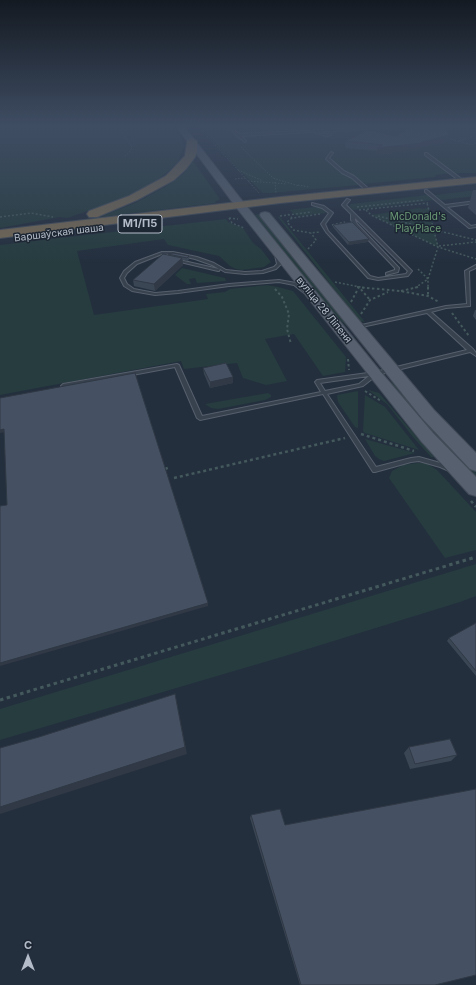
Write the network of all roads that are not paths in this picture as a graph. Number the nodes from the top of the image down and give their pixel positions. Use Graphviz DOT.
graph roads {
  1 [pos="177,171"];
  2 [pos="223,171"];
  3 [pos="342,171"];
  4 [pos="449,171"];
  5 [pos="239,176"];
  6 [pos="476,180"];
  7 [pos="462,181"];
  8 [pos="476,186"];
  9 [pos="369,191"];
  10 [pos="429,198"];
  11 [pos="476,202"];
  12 [pos="313,204"];
  13 [pos="252,205"];
  14 [pos="444,206"];
  15 [pos="350,208"];
  16 [pos="476,226"];
  17 [pos="34,230"];
  18 [pos="0,234"];
  19 [pos="0,240"];
  20 [pos="270,242"];
  21 [pos="165,258"];
  22 [pos="144,259"];
  23 [pos="171,259"];
  24 [pos="476,266"];
  25 [pos="226,271"];
  26 [pos="364,274"];
  27 [pos="321,306"];
  28 [pos="428,311"];
  29 [pos="359,321"];
  30 [pos="470,350"];
  31 [pos="476,355"];
  32 [pos="392,370"];
  33 [pos="375,374"];
  34 [pos="54,388"];
  35 [pos="324,394"];
  36 [pos="476,464"];
  37 [pos="470,483"];
  1 -- 17 [label="highway"];
  2 -- 13 [label="main road, вуліца 28 Ліпеня"];
  3 -- 9 [label="lane"];
  4 -- 7 [label="lane"];
  5 -- 13 [label="main road, вуліца 28 Ліпеня"];
  6 -- 7 [label="highway, М1/П5"];
  7 -- 9 [label="highway, М1/П5"];
  8 -- 10 [label="highway, М1/П5"];
  9 -- 13 [label="highway, М1/П5"];
  10 -- 14 [label="lane"];
  10 -- 15 [label="highway, М1/П5"];
  11 -- 14 [label="lane"];
  12 -- 13 [label="highway, М1/П5"];
  12 -- 15 [label="highway, М1/П5"];
  12 -- 26 [label="lane"];
  13 -- 17 [label="highway, Варшаўская шаша / М1/П5"];
  13 -- 19 [label="highway, Варшаўская шаша / М1/П5"];
  13 -- 20 [label="main road, вуліца 28 Ліпеня"];
  13 -- 29 [label="main road, вуліца 28 Ліпеня"];
  14 -- 16 [label="lane"];
  15 -- 26 [label="lane"];
  15 -- 26 [label="lane"];
  17 -- 18 [label="highway, Варшаўская шаша / М1/П5"];
  20 -- 25 [label="lane"];
  20 -- 27 [label="main road, вуліца 28 Ліпеня"];
  21 -- 22 [label="lane"];
  22 -- 25 [label="lane"];
  22 -- 27 [label="lane"];
  23 -- 25 [label="lane"];
  24 -- 28 [label="lane"];
  27 -- 33 [label="main road, вуліца 28 Ліпеня"];
  28 -- 29 [label="lane"];
  28 -- 30 [label="lane"];
  29 -- 32 [label="main road, вуліца 28 Ліпеня"];
  30 -- 31 [label="lane"];
  30 -- 32 [label="lane"];
  32 -- 33 [label="lane"];
  32 -- 36 [label="main road, вуліца 28 Ліпеня"];
  33 -- 35 [label="lane"];
  33 -- 35 [label="lane"];
  33 -- 37 [label="main road, вуліца 28 Ліпеня"];
  34 -- 35 [label="lane"];
  35 -- 37 [label="lane"];
}
